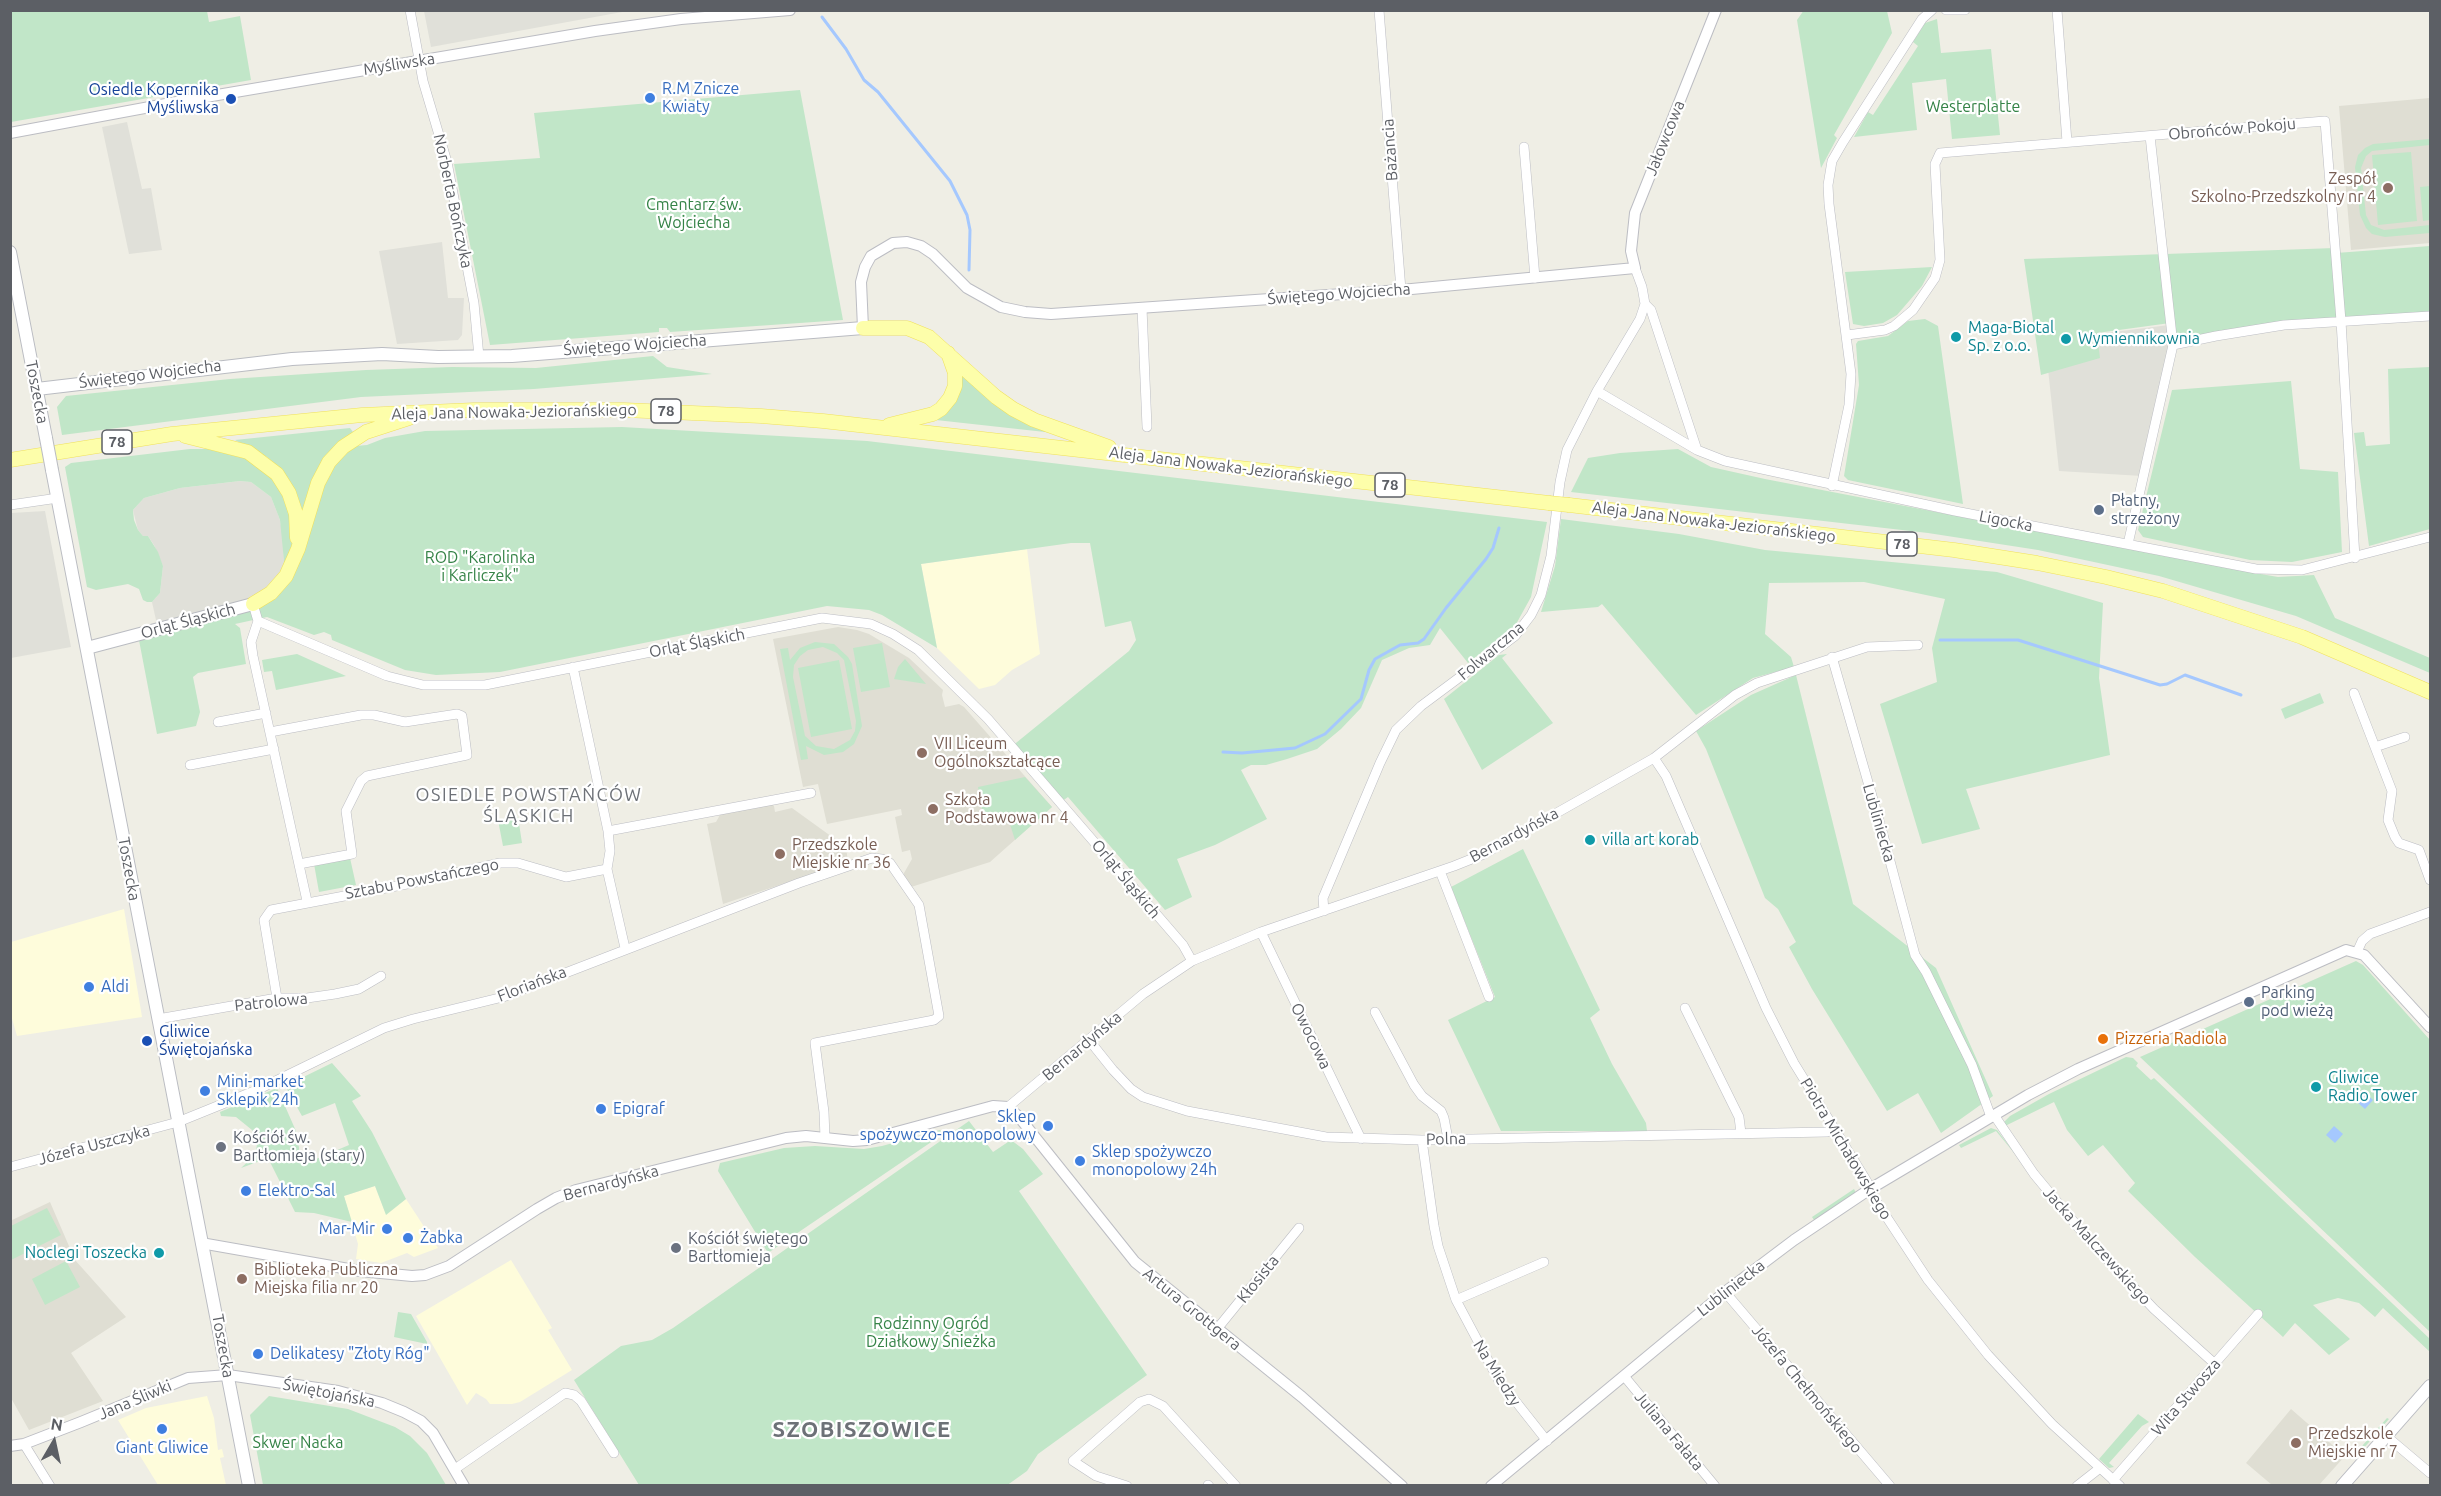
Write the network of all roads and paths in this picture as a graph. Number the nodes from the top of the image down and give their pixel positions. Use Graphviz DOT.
graph roads {
  1 [pos="411,10"];
  2 [pos="790,10"];
  3 [pos="1379,10"];
  4 [pos="1716,10"];
  5 [pos="1932,10"];
  6 [pos="1946,10"];
  7 [pos="1965,10"];
  8 [pos="2057,10"];
  9 [pos="419,61"];
  10 [pos="10,133"];
  11 [pos="2150,136"];
  12 [pos="2067,142"];
  13 [pos="1524,147"];
  14 [pos="10,252"];
  15 [pos="1635,268"];
  16 [pos="1535,278"];
  17 [pos="1401,290"];
  18 [pos="1645,304"];
  19 [pos="1142,308"];
  20 [pos="2430,316"];
  21 [pos="2341,321"];
  22 [pos="863,328"];
  23 [pos="1847,335"];
  24 [pos="2173,345"];
  25 [pos="947,351"];
  26 [pos="479,357"];
  27 [pos="37,389"];
  28 [pos="1597,391"];
  29 [pos="427,412"];
  30 [pos="879,427"];
  31 [pos="1147,427"];
  32 [pos="172,434"];
  33 [pos="1697,450"];
  34 [pos="1133,455"];
  35 [pos="10,460"];
  36 [pos="1832,486"];
  37 [pos="58,498"];
  38 [pos="10,505"];
  39 [pos="2430,537"];
  40 [pos="2128,544"];
  41 [pos="298,549"];
  42 [pos="2355,558"];
  43 [pos="253,604"];
  44 [pos="258,621"];
  45 [pos="1918,645"];
  46 [pos="87,648"];
  47 [pos="1832,657"];
  48 [pos="573,667"];
  49 [pos="2430,692"];
  50 [pos="2354,693"];
  51 [pos="266,713"];
  52 [pos="218,722"];
  53 [pos="270,732"];
  54 [pos="2405,737"];
  55 [pos="2375,747"];
  56 [pos="273,749"];
  57 [pos="1654,758"];
  58 [pos="190,765"];
  59 [pos="811,793"];
  60 [pos="608,831"];
  61 [pos="299,864"];
  62 [pos="607,869"];
  63 [pos="1440,871"];
  64 [pos="2430,880"];
  65 [pos="307,901"];
  66 [pos="1324,911"];
  67 [pos="2430,912"];
  68 [pos="1261,932"];
  69 [pos="626,948"];
  70 [pos="2357,952"];
  71 [pos="1192,961"];
  72 [pos="381,976"];
  73 [pos="1489,997"];
  74 [pos="277,998"];
  75 [pos="1685,1008"];
  76 [pos="1375,1012"];
  77 [pos="158,1019"];
  78 [pos="2430,1027"];
  79 [pos="1089,1040"];
  80 [pos="1008,1107"];
  81 [pos="1993,1116"];
  82 [pos="178,1122"];
  83 [pos="1832,1128"];
  84 [pos="1741,1133"];
  85 [pos="825,1138"];
  86 [pos="1361,1139"];
  87 [pos="1448,1139"];
  88 [pos="1422,1140"];
  89 [pos="10,1167"];
  90 [pos="1870,1190"];
  91 [pos="1299,1228"];
  92 [pos="201,1243"];
  93 [pos="1544,1262"];
  94 [pos="1725,1292"];
  95 [pos="1456,1300"];
  96 [pos="2258,1314"];
  97 [pos="1216,1329"];
  98 [pos="2215,1364"];
  99 [pos="228,1375"];
  100 [pos="1624,1376"];
  101 [pos="2430,1386"];
  102 [pos="2385,1435"];
  103 [pos="1547,1441"];
  104 [pos="24,1444"];
  105 [pos="10,1446"];
  106 [pos="614,1453"];
  107 [pos="2100,1468"];
  108 [pos="455,1469"];
  109 [pos="2430,1473"];
  110 [pos="2116,1483"];
  111 [pos="50,1485"];
  112 [pos="249,1485"];
  113 [pos="464,1485"];
  114 [pos="1126,1485"];
  115 [pos="1236,1485"];
  116 [pos="1402,1485"];
  117 [pos="1491,1485"];
  118 [pos="1715,1485"];
  119 [pos="1890,1485"];
  120 [pos="2077,1485"];
  121 [pos="2342,1485"];
  1 -- 9 [label="street, Norberta Bończyka"];
  2 -- 9 [label="street, Myśliwska"];
  3 -- 17 [label="street, Bażancia"];
  4 -- 15 [label="street, Jałowcowa"];
  5 -- 23 [label="street"];
  6 -- 7 [label="street"];
  8 -- 12 [label="street"];
  9 -- 10 [label="street, Myśliwska"];
  9 -- 26 [label="street, Norberta Bończyka"];
  11 -- 12 [label="street"];
  11 -- 21 [label="street, Obrońców Pokoju"];
  11 -- 24 [label="street, Obrońców Pokoju"];
  12 -- 23 [label="street"];
  13 -- 16 [label="street"];
  14 -- 27 [label="main road, Toszecka"];
  15 -- 16 [label="street, Świętego Wojciecha"];
  15 -- 18 [label="street"];
  16 -- 17 [label="street, Świętego Wojciecha"];
  17 -- 19 [label="street, Świętego Wojciecha"];
  18 -- 28 [label="street, Folwarczna"];
  18 -- 33 [label="street"];
  19 -- 22 [label="street, Świętego Wojciecha"];
  19 -- 31 [label="street"];
  20 -- 21 [label="street"];
  21 -- 24 [label="street"];
  21 -- 42 [label="street, Obrońców Pokoju"];
  22 -- 25 [label="main road"];
  22 -- 26 [label="main road, Świętego Wojciecha"];
  23 -- 36 [label="street"];
  24 -- 40 [label="street, Obrońców Pokoju"];
  25 -- 30 [label="main road"];
  25 -- 34 [label="main road"];
  26 -- 27 [label="main road, Świętego Wojciecha"];
  27 -- 37 [label="main road, Toszecka, bridge"];
  28 -- 33 [label="street, Ligocka"];
  28 -- 66 [label="street, Folwarczna"];
  29 -- 30 [label="main road, Aleja Jana Nowaka-Jeziorańskiego / 78"];
  29 -- 32 [label="main road, Aleja Jana Nowaka-Jeziorańskiego / 78"];
  29 -- 41 [label="main road"];
  30 -- 34 [label="main road, Aleja Jana Nowaka-Jeziorańskiego / 78"];
  32 -- 35 [label="main road, Aleja Jana Nowaka-Jeziorańskiego / 78"];
  32 -- 41 [label="main road"];
  33 -- 36 [label="street, Ligocka"];
  34 -- 49 [label="main road, Aleja Jana Nowaka-Jeziorańskiego / 78, bridge"];
  36 -- 40 [label="street, Ligocka"];
  37 -- 38 [label="street"];
  37 -- 46 [label="main road, Toszecka"];
  39 -- 42 [label="street, Ligocka"];
  40 -- 42 [label="street, Ligocka"];
  41 -- 43 [label="main road"];
  43 -- 44 [label="street, Orląt Śląskich"];
  43 -- 46 [label="main road, Orląt Śląskich"];
  44 -- 48 [label="street, Orląt Śląskich"];
  44 -- 51 [label="street"];
  45 -- 47 [label="street, Bernardyńska"];
  46 -- 77 [label="main road, Toszecka"];
  47 -- 57 [label="street, Bernardyńska"];
  47 -- 81 [label="street, Lubliniecka"];
  48 -- 60 [label="street"];
  48 -- 71 [label="street, Orląt Śląskich"];
  50 -- 55 [label="street"];
  51 -- 52 [label="street"];
  51 -- 53 [label="street"];
  53 -- 56 [label="street"];
  53 -- 61 [label="street"];
  54 -- 55 [label="street"];
  55 -- 64 [label="street"];
  56 -- 58 [label="street"];
  56 -- 61 [label="street"];
  57 -- 63 [label="street, Bernardyńska"];
  57 -- 83 [label="street, Piotra Michałowskiego"];
  59 -- 60 [label="street"];
  60 -- 62 [label="street"];
  61 -- 65 [label="street"];
  62 -- 65 [label="street, Sztabu Powstańczego"];
  62 -- 69 [label="street"];
  63 -- 66 [label="street, Bernardyńska"];
  63 -- 73 [label="street"];
  65 -- 74 [label="street, Sztabu Powstańczego"];
  66 -- 68 [label="street, Bernardyńska"];
  67 -- 70 [label="street"];
  68 -- 71 [label="street, Bernardyńska"];
  68 -- 86 [label="street, Owocowa"];
  69 -- 82 [label="street, Floriańska"];
  69 -- 85 [label="street, Floriańska"];
  70 -- 78 [label="street"];
  70 -- 81 [label="street, Lubliniecka"];
  71 -- 79 [label="street, Bernardyńska"];
  72 -- 74 [label="street, Patrolowa"];
  74 -- 77 [label="street, Patrolowa"];
  75 -- 84 [label="street"];
  76 -- 87 [label="street"];
  77 -- 82 [label="main road, Toszecka"];
  79 -- 80 [label="street, Bernardyńska"];
  79 -- 86 [label="street, Polna"];
  80 -- 85 [label="street, Bernardyńska"];
  80 -- 97 [label="street, Artura Grottgera"];
  81 -- 90 [label="street, Lubliniecka"];
  81 -- 98 [label="street, Jacka Malczewskiego"];
  82 -- 89 [label="street, Józefa Uszczyka"];
  82 -- 92 [label="main road, Toszecka"];
  83 -- 84 [label="street, Polna"];
  83 -- 90 [label="street, Piotra Michałowskiego"];
  84 -- 87 [label="street, Polna"];
  85 -- 92 [label="street, Bernardyńska"];
  86 -- 88 [label="street, Polna"];
  87 -- 88 [label="street, Polna"];
  88 -- 95 [label="street, Na Miedzy"];
  90 -- 94 [label="street, Lubliniecka"];
  90 -- 107 [label="street, Piotra Michałowskiego"];
  91 -- 97 [label="street, Kłosista"];
  92 -- 99 [label="main road, Toszecka"];
  93 -- 95 [label="street"];
  94 -- 100 [label="street, Lubliniecka"];
  94 -- 119 [label="street, Józefa Chełmońskiego"];
  95 -- 103 [label="street, Na Miedzy"];
  96 -- 98 [label="street, Wita Stwosza"];
  97 -- 116 [label="street, Artura Grottgera"];
  98 -- 110 [label="street, Wita Stwosza"];
  99 -- 104 [label="street, Jana Śliwki"];
  99 -- 108 [label="street, Świętojańska"];
  99 -- 112 [label="main road, Toszecka"];
  100 -- 103 [label="street, Lubliniecka"];
  100 -- 118 [label="street, Juliana Fałata"];
  101 -- 102 [label="main road"];
  102 -- 109 [label="street"];
  102 -- 121 [label="main road"];
  103 -- 117 [label="street, Lubliniecka"];
  104 -- 105 [label="street, Jana Śliwki"];
  104 -- 111 [label="street"];
  106 -- 108 [label="street"];
  107 -- 110 [label="street, Piotra Michałowskiego"];
  107 -- 120 [label="street"];
  108 -- 113 [label="street, Świętojańska"];
  114 -- 115 [label="street"];
}
